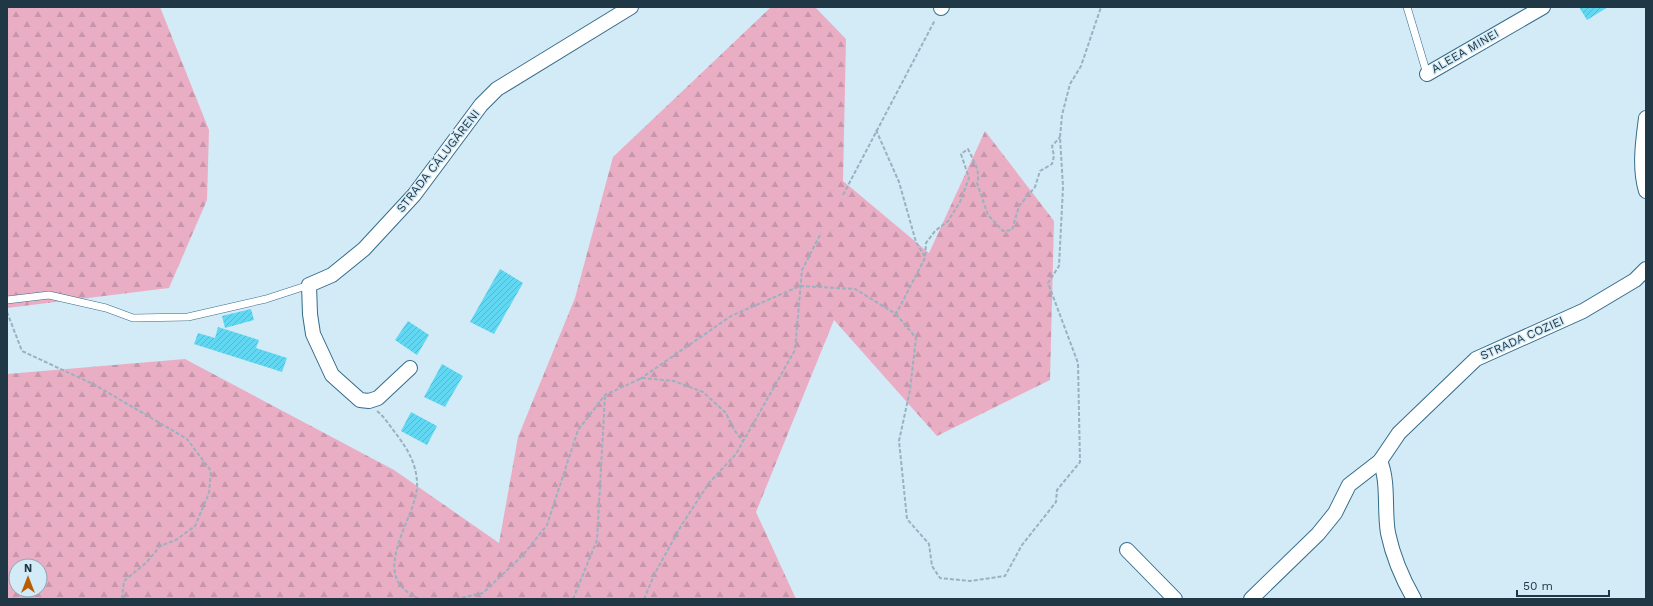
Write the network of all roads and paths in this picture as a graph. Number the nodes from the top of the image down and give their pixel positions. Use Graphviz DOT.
graph roads {
  1 [pos="631,7"];
  2 [pos="1101,7"];
  3 [pos="1407,7"];
  4 [pos="1543,7"];
  5 [pos="942,8"];
  6 [pos="1427,74"];
  7 [pos="1646,118"];
  8 [pos="876,130"];
  9 [pos="1060,137"];
  10 [pos="1646,191"];
  11 [pos="843,195"];
  12 [pos="821,234"];
  13 [pos="926,258"];
  14 [pos="1646,269"];
  15 [pos="309,285"];
  16 [pos="800,286"];
  17 [pos="7,300"];
  18 [pos="7,312"];
  19 [pos="896,314"];
  20 [pos="410,368"];
  21 [pos="640,379"];
  22 [pos="605,395"];
  23 [pos="360,400"];
  24 [pos="743,441"];
  25 [pos="1380,460"];
  26 [pos="1127,550"];
  27 [pos="121,594"];
  28 [pos="122,599"];
  29 [pos="126,599"];
  30 [pos="419,599"];
  31 [pos="456,599"];
  32 [pos="573,599"];
  33 [pos="644,599"];
  34 [pos="1175,599"];
  35 [pos="1251,599"];
  36 [pos="1414,599"];
  1 -- 15 [label="street, STRADA CĂLUGĂRENI"];
  2 -- 9 [label="path"];
  3 -- 6 [label="lane, ALEEA MINEI"];
  4 -- 6 [label="street, ALEEA MINEI"];
  5 -- 8 [label="path"];
  7 -- 10 [label="street"];
  8 -- 11 [label="path"];
  8 -- 13 [label="path"];
  9 -- 13 [label="path"];
  9 -- 19 [label="path"];
  12 -- 16 [label="path"];
  13 -- 19 [label="path"];
  14 -- 25 [label="street, STRADA COZIEI"];
  15 -- 17 [label="lane, STRADA CĂLUGĂRENI"];
  15 -- 23 [label="street"];
  16 -- 19 [label="path"];
  16 -- 21 [label="path"];
  16 -- 24 [label="path"];
  18 -- 27 [label="path"];
  20 -- 23 [label="street"];
  21 -- 22 [label="path"];
  21 -- 24 [label="path"];
  22 -- 31 [label="path"];
  22 -- 32 [label="path"];
  23 -- 30 [label="path"];
  24 -- 33 [label="path"];
  25 -- 35 [label="street, STRADA COZIEI"];
  25 -- 36 [label="street"];
  26 -- 34 [label="street"];
  27 -- 28 [label="path"];
  27 -- 29 [label="path"];
}
